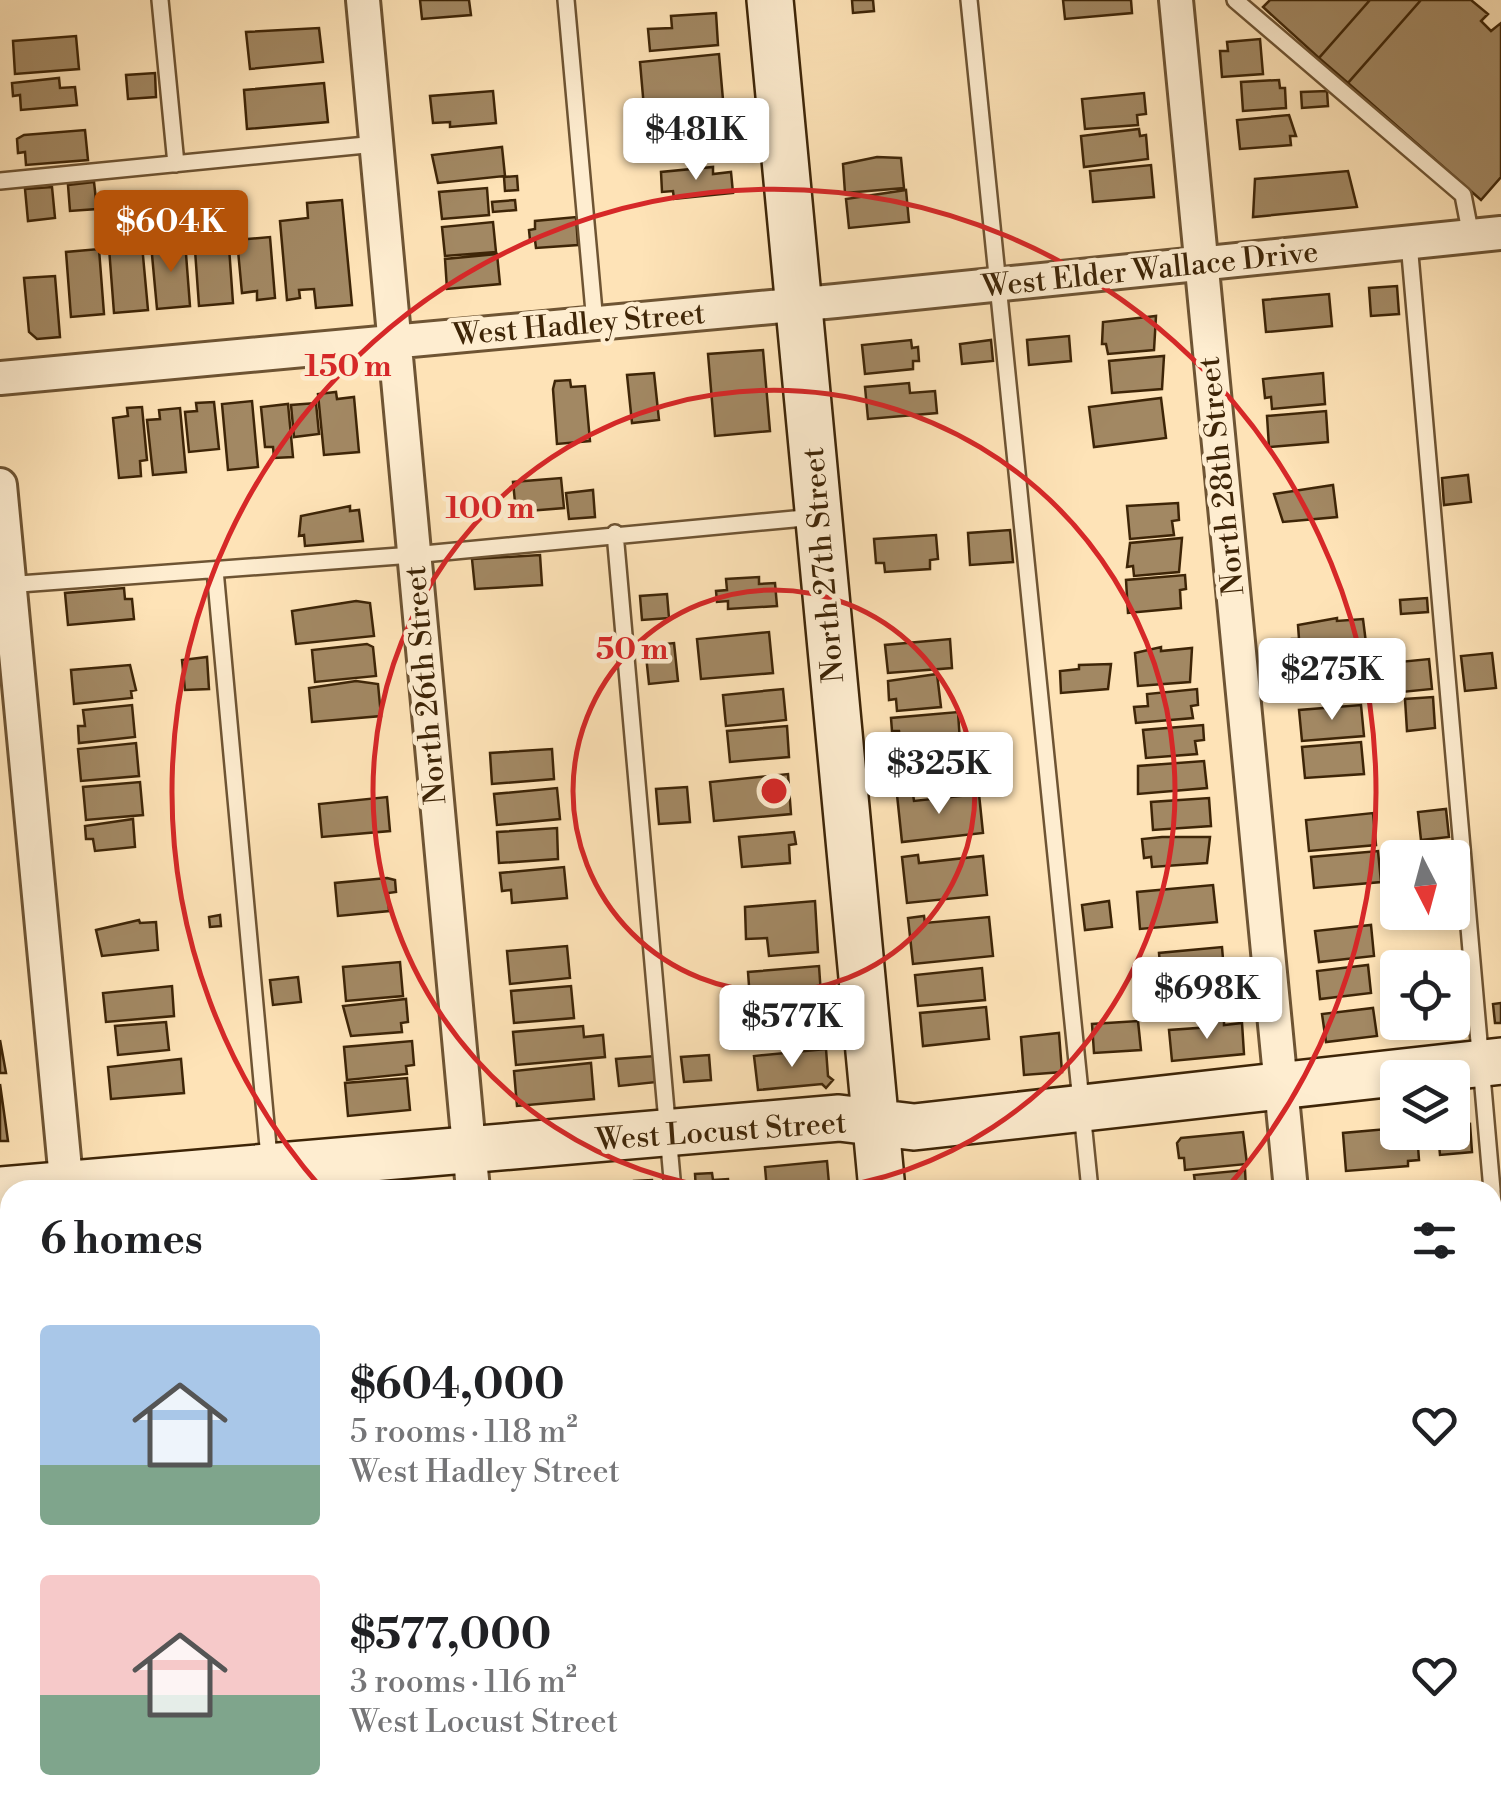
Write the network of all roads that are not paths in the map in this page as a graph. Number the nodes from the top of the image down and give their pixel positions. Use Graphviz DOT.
graph roads {
  1 [pos="160,0"];
  2 [pos="363,0"];
  3 [pos="566,0"];
  4 [pos="770,0"];
  5 [pos="969,0"];
  6 [pos="1176,0"];
  7 [pos="1235,0"];
  8 [pos="376,144"];
  9 [pos="176,164"];
  10 [pos="0,181"];
  11 [pos="1486,234"];
  12 [pos="1409,242"];
  13 [pos="1201,265"];
  14 [pos="996,285"];
  15 [pos="799,305"];
  16 [pos="595,323"];
  17 [pos="394,340"];
  18 [pos="0,378"];
  19 [pos="0,485"];
  20 [pos="819,516"];
  21 [pos="615,533"];
  22 [pos="413,555"];
  23 [pos="215,570"];
  24 [pos="5,585"];
  25 [pos="1491,1062"];
  26 [pos="1281,1087"];
  27 [pos="1082,1109"];
  28 [pos="876,1123"];
  29 [pos="668,1133"];
  30 [pos="471,1170"];
  31 [pos="271,1178"];
  32 [pos="66,1180"];
  33 [pos="226,1180"];
  34 [pos="672,1180"];
  35 [pos="881,1180"];
  36 [pos="1089,1180"];
  37 [pos="1290,1180"];
  38 [pos="1492,1180"];
  1 -- 9 [label="lane"];
  2 -- 8 [label="street, North 26th Street"];
  3 -- 16 [label="lane"];
  4 -- 15 [label="street, North 27th Street"];
  5 -- 14 [label="lane"];
  6 -- 13 [label="street, North 28th Street"];
  7 -- 11 [label="lane"];
  8 -- 9 [label="lane"];
  8 -- 17 [label="street, North 26th Street"];
  9 -- 10 [label="lane"];
  11 -- 12 [label="street, West Elder Wallace Drive"];
  12 -- 13 [label="street, West Elder Wallace Drive"];
  12 -- 25 [label="lane"];
  13 -- 14 [label="street, West Elder Wallace Drive"];
  13 -- 26 [label="street, North 28th Street"];
  14 -- 15 [label="street, West Elder Wallace Drive"];
  14 -- 27 [label="lane"];
  15 -- 16 [label="street, West Hadley Street"];
  15 -- 20 [label="street, North 27th Street"];
  16 -- 17 [label="street, West Hadley Street"];
  17 -- 18 [label="street, West Hadley Street"];
  17 -- 22 [label="street, North 26th Street"];
  19 -- 24 [label="street"];
  20 -- 21 [label="lane"];
  20 -- 28 [label="street, North 27th Street"];
  21 -- 22 [label="lane"];
  21 -- 29 [label="lane"];
  22 -- 23 [label="lane"];
  22 -- 30 [label="street, North 26th Street"];
  23 -- 24 [label="lane"];
  23 -- 31 [label="lane"];
  24 -- 32 [label="street"];
  25 -- 26 [label="street, West Locust Street"];
  25 -- 38 [label="lane"];
  26 -- 27 [label="street, West Locust Street"];
  26 -- 37 [label="street, North 28th Street"];
  27 -- 28 [label="street, West Locust Street"];
  27 -- 36 [label="lane"];
  28 -- 29 [label="street, West Locust Street"];
  28 -- 35 [label="street, North 27th Street"];
  29 -- 30 [label="street, West Locust Street"];
  29 -- 34 [label="lane"];
  30 -- 31 [label="street, West Locust Street"];
  31 -- 33 [label="street, West Locust Street"];
}
